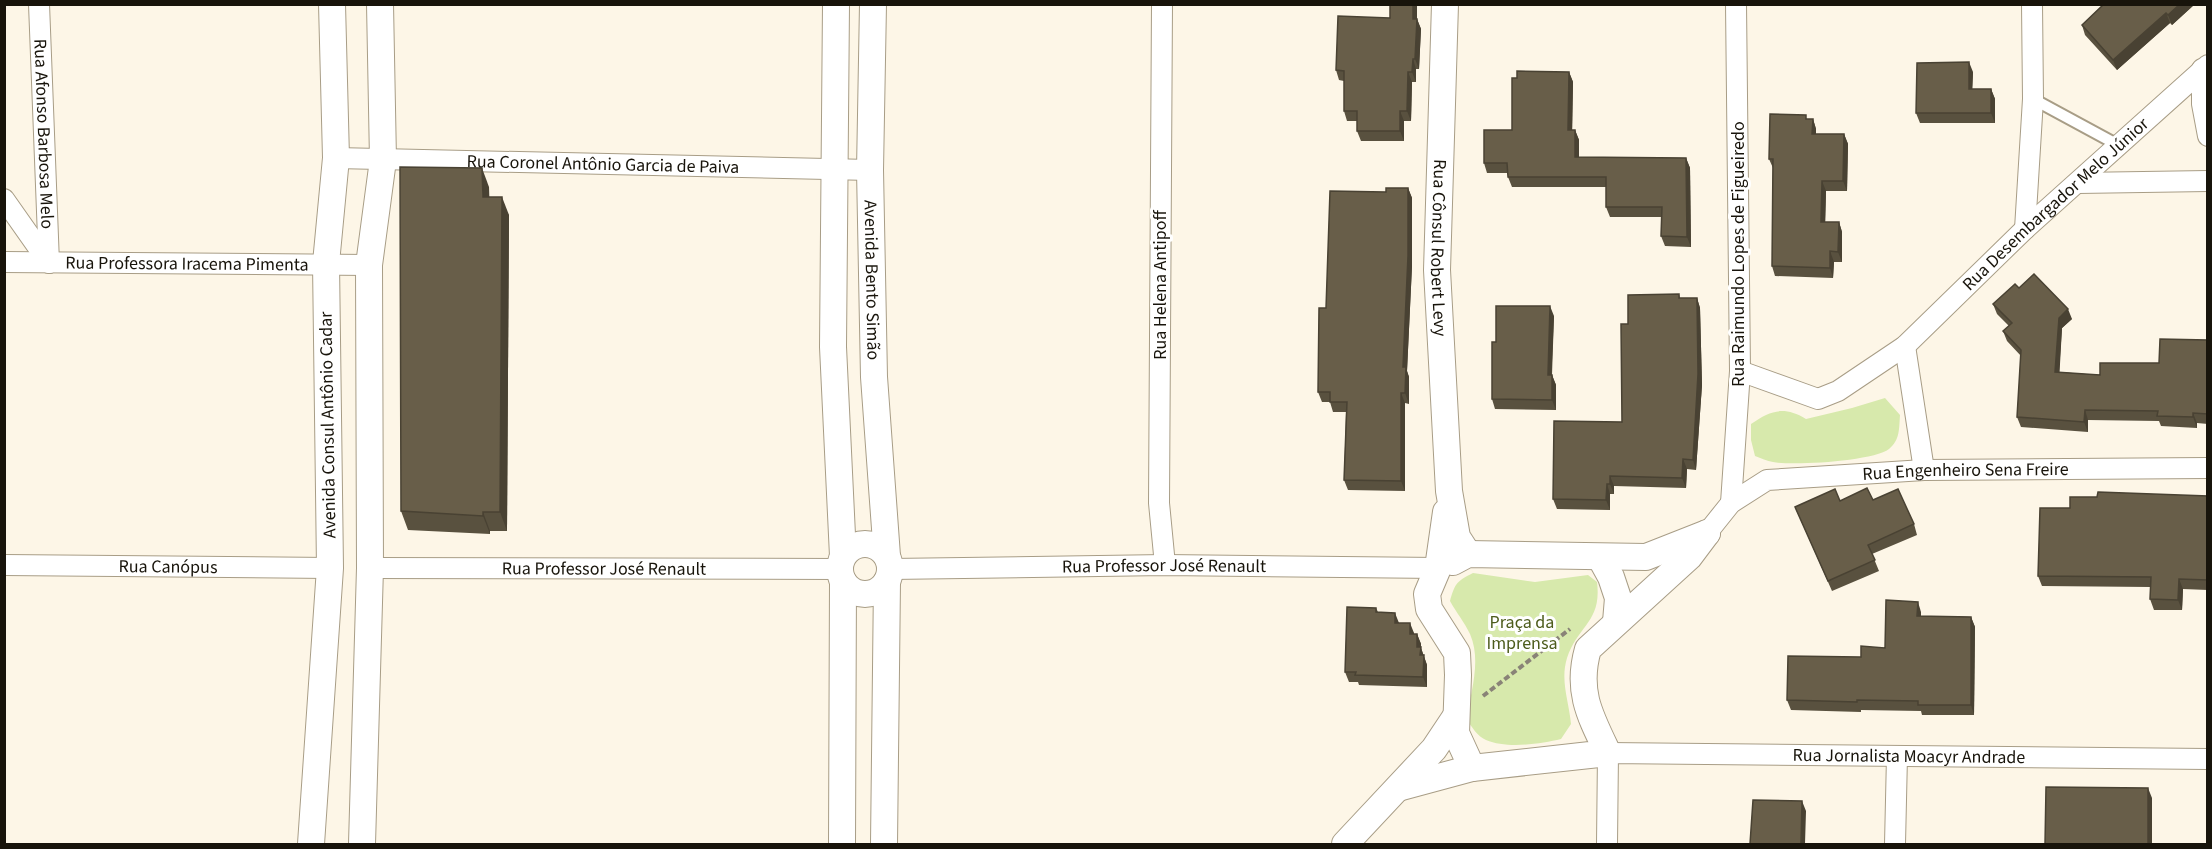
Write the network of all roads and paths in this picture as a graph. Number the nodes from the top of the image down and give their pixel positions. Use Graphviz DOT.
graph roads {
  1 [pos="39,4"];
  2 [pos="332,4"];
  3 [pos="380,4"];
  4 [pos="836,4"];
  5 [pos="873,4"];
  6 [pos="1162,4"];
  7 [pos="1445,4"];
  8 [pos="1736,4"];
  9 [pos="2032,4"];
  10 [pos="2205,67"];
  11 [pos="2033,99"];
  12 [pos="2208,136"];
  13 [pos="2118,145"];
  14 [pos="336,158"];
  15 [pos="383,160"];
  16 [pos="836,168"];
  17 [pos="870,170"];
  18 [pos="2208,181"];
  19 [pos="2078,183"];
  20 [pos="4,199"];
  21 [pos="2025,229"];
  22 [pos="4,262"];
  23 [pos="49,263"];
  24 [pos="326,263"];
  25 [pos="369,265"];
  26 [pos="1905,346"];
  27 [pos="1740,371"];
  28 [pos="2208,468"];
  29 [pos="1924,470"];
  30 [pos="1449,491"];
  31 [pos="1731,503"];
  32 [pos="1707,533"];
  33 [pos="1468,554"];
  34 [pos="1600,557"];
  35 [pos="4,565"];
  36 [pos="1165,565"];
  37 [pos="330,568"];
  38 [pos="369,568"];
  39 [pos="1438,568"];
  40 [pos="842,569"];
  41 [pos="888,569"];
  42 [pos="1616,622"];
  43 [pos="1574,626"];
  44 [pos="1456,716"];
  45 [pos="1590,717"];
  46 [pos="1608,753"];
  47 [pos="1897,756"];
  48 [pos="1565,759"];
  49 [pos="2208,759"];
  50 [pos="1472,768"];
  51 [pos="1398,788"];
  52 [pos="311,844"];
  53 [pos="362,844"];
  54 [pos="842,844"];
  55 [pos="884,844"];
  56 [pos="1345,844"];
  57 [pos="1607,844"];
  58 [pos="1895,844"];
  1 -- 23 [label="street, Rua Afonso Barbosa Melo"];
  2 -- 14 [label="street, Avenida Consul Antônio Cadar"];
  3 -- 15 [label="street"];
  4 -- 16 [label="street, Avenida Bento Simão"];
  5 -- 17 [label="street, Avenida Bento Simão"];
  6 -- 36 [label="street, Rua Helena Antipoff"];
  7 -- 30 [label="street, Rua Cônsul Robert Levy"];
  8 -- 27 [label="street, Rua Raimundo Lopes de Figueiredo"];
  9 -- 11 [label="street"];
  10 -- 12 [label="street"];
  10 -- 13 [label="street, Rua Desembargador Melo Júnior"];
  11 -- 13 [label="lane"];
  11 -- 21 [label="street"];
  13 -- 19 [label="street, Rua Desembargador Melo Júnior"];
  14 -- 15 [label="street, Rua Coronel Antônio Garcia de Paiva"];
  14 -- 24 [label="street, Avenida Consul Antônio Cadar"];
  15 -- 16 [label="street, Rua Coronel Antônio Garcia de Paiva"];
  15 -- 25 [label="street"];
  16 -- 17 [label="street, Rua Coronel Antônio Garcia de Paiva"];
  16 -- 40 [label="street, Avenida Bento Simão"];
  17 -- 41 [label="street, Avenida Bento Simão"];
  18 -- 19 [label="street"];
  19 -- 21 [label="street, Rua Desembargador Melo Júnior"];
  20 -- 23 [label="street"];
  21 -- 26 [label="street, Rua Desembargador Melo Júnior"];
  22 -- 23 [label="street, Rua Professora Iracema Pimenta"];
  23 -- 24 [label="street, Rua Professora Iracema Pimenta"];
  24 -- 25 [label="street, Rua Professora Iracema Pimenta"];
  24 -- 37 [label="street, Avenida Consul Antônio Cadar"];
  25 -- 38 [label="street"];
  26 -- 27 [label="street, Rua Desembargador Melo Júnior"];
  26 -- 29 [label="street"];
  27 -- 31 [label="street, Rua Raimundo Lopes de Figueiredo"];
  28 -- 29 [label="street, Rua Engenheiro Sena Freire"];
  29 -- 31 [label="street, Rua Engenheiro Sena Freire"];
  30 -- 33 [label="street, Rua Cônsul Robert Levy"];
  30 -- 39 [label="street, Rua Cônsul Robert Levy"];
  31 -- 32 [label="street"];
  32 -- 34 [label="street"];
  32 -- 42 [label="street"];
  33 -- 34 [label="street"];
  33 -- 39 [label="street"];
  34 -- 42 [label="street"];
  35 -- 37 [label="street, Rua Canópus"];
  36 -- 39 [label="street, Rua Professor José Renault"];
  36 -- 41 [label="street, Rua Professor José Renault"];
  37 -- 52 [label="street, Avenida Consul Antônio Cadar"];
  38 -- 40 [label="street, Rua Professor José Renault"];
  38 -- 53 [label="street"];
  39 -- 44 [label="street"];
  40 -- 41 [label="street"];
  40 -- 41 [label="street"];
  40 -- 54 [label="street, Avenida Bento Simão"];
  41 -- 55 [label="street, Avenida Bento Simão"];
  42 -- 45 [label="street"];
  43 -- 44 [label="path"];
  44 -- 50 [label="street"];
  44 -- 51 [label="street"];
  45 -- 46 [label="street"];
  45 -- 48 [label="street"];
  46 -- 47 [label="street, Rua Jornalista Moacyr Andrade"];
  46 -- 48 [label="street"];
  46 -- 57 [label="street"];
  47 -- 49 [label="street, Rua Jornalista Moacyr Andrade"];
  47 -- 58 [label="street"];
  48 -- 50 [label="street"];
  50 -- 51 [label="street"];
  51 -- 56 [label="street"];
}
